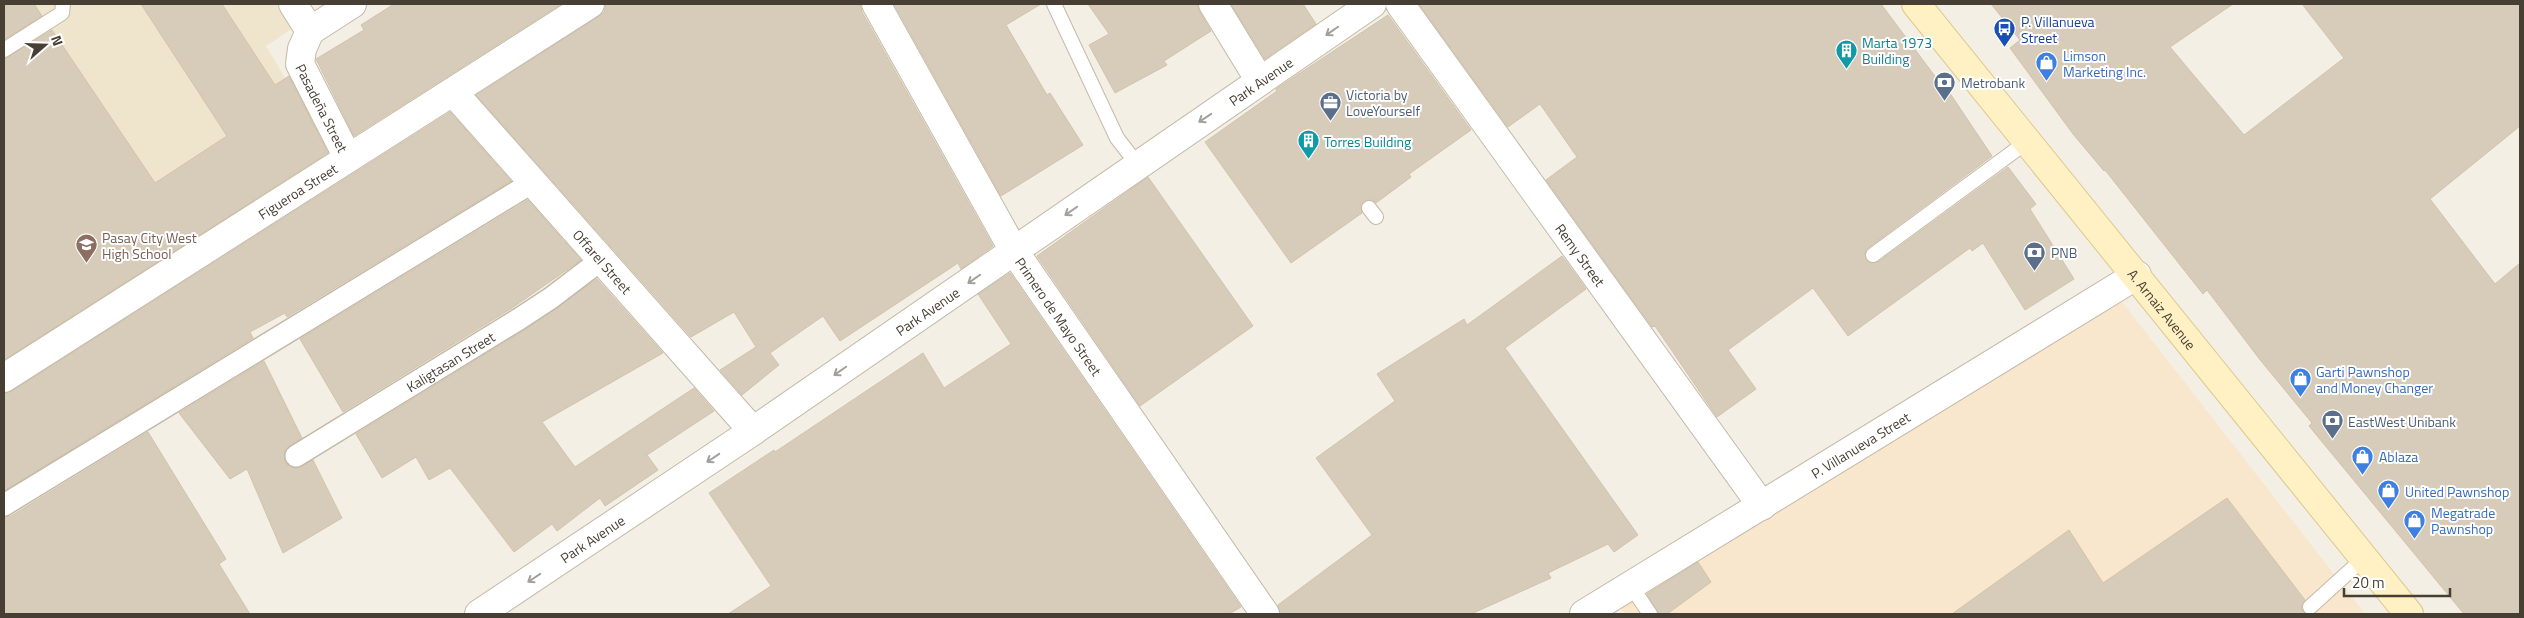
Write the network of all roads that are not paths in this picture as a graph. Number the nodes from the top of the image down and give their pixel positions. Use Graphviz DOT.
graph roads {
  1 [pos="63,4"];
  2 [pos="292,4"];
  3 [pos="352,4"];
  4 [pos="590,4"];
  5 [pos="876,4"];
  6 [pos="1054,4"];
  7 [pos="1213,4"];
  8 [pos="1372,4"];
  9 [pos="1400,4"];
  10 [pos="1916,4"];
  11 [pos="310,31"];
  12 [pos="4,50"];
  13 [pos="1272,80"];
  14 [pos="453,92"];
  15 [pos="2028,141"];
  16 [pos="348,158"];
  17 [pos="1137,164"];
  18 [pos="533,182"];
  19 [pos="1014,251"];
  20 [pos="1873,255"];
  21 [pos="601,260"];
  22 [pos="2136,274"];
  23 [pos="4,378"];
  24 [pos="753,431"];
  25 [pos="296,456"];
  26 [pos="4,505"];
  27 [pos="1762,506"];
  28 [pos="2364,558"];
  29 [pos="1631,586"];
  30 [pos="2310,607"];
  31 [pos="479,614"];
  32 [pos="1266,614"];
  33 [pos="1584,614"];
  34 [pos="1650,614"];
  35 [pos="2409,614"];
  1 -- 12 [label="lane"];
  2 -- 11 [label="street"];
  3 -- 11 [label="street"];
  4 -- 14 [label="street, Figueroa Street"];
  5 -- 19 [label="street, Primero de Mayo Street"];
  6 -- 17 [label="lane"];
  7 -- 13 [label="street"];
  8 -- 13 [label="street, Park Avenue, one-way"];
  9 -- 27 [label="street, Remy Street"];
  10 -- 15 [label="main road, A. Arnaiz Avenue"];
  11 -- 16 [label="street, Pasadeña Street"];
  13 -- 17 [label="street, Park Avenue, one-way"];
  14 -- 16 [label="street, Figueroa Street"];
  14 -- 18 [label="street, Offarel Street"];
  15 -- 20 [label="lane"];
  15 -- 22 [label="main road, A. Arnaiz Avenue"];
  16 -- 23 [label="street, Figueroa Street"];
  17 -- 19 [label="street, Park Avenue, one-way"];
  18 -- 21 [label="street, Offarel Street"];
  18 -- 26 [label="street"];
  19 -- 24 [label="street, Park Avenue, one-way"];
  19 -- 32 [label="street, Primero de Mayo Street"];
  21 -- 24 [label="street, Offarel Street"];
  21 -- 25 [label="street, Kaligtasan Street"];
  22 -- 27 [label="street, P. Villanueva Street"];
  22 -- 28 [label="main road, A. Arnaiz Avenue"];
  24 -- 31 [label="street, Park Avenue, one-way"];
  27 -- 29 [label="street, P. Villanueva Street"];
  28 -- 30 [label="lane"];
  28 -- 35 [label="main road, A. Arnaiz Avenue"];
  29 -- 33 [label="street, P. Villanueva Street"];
  29 -- 34 [label="lane"];
}
